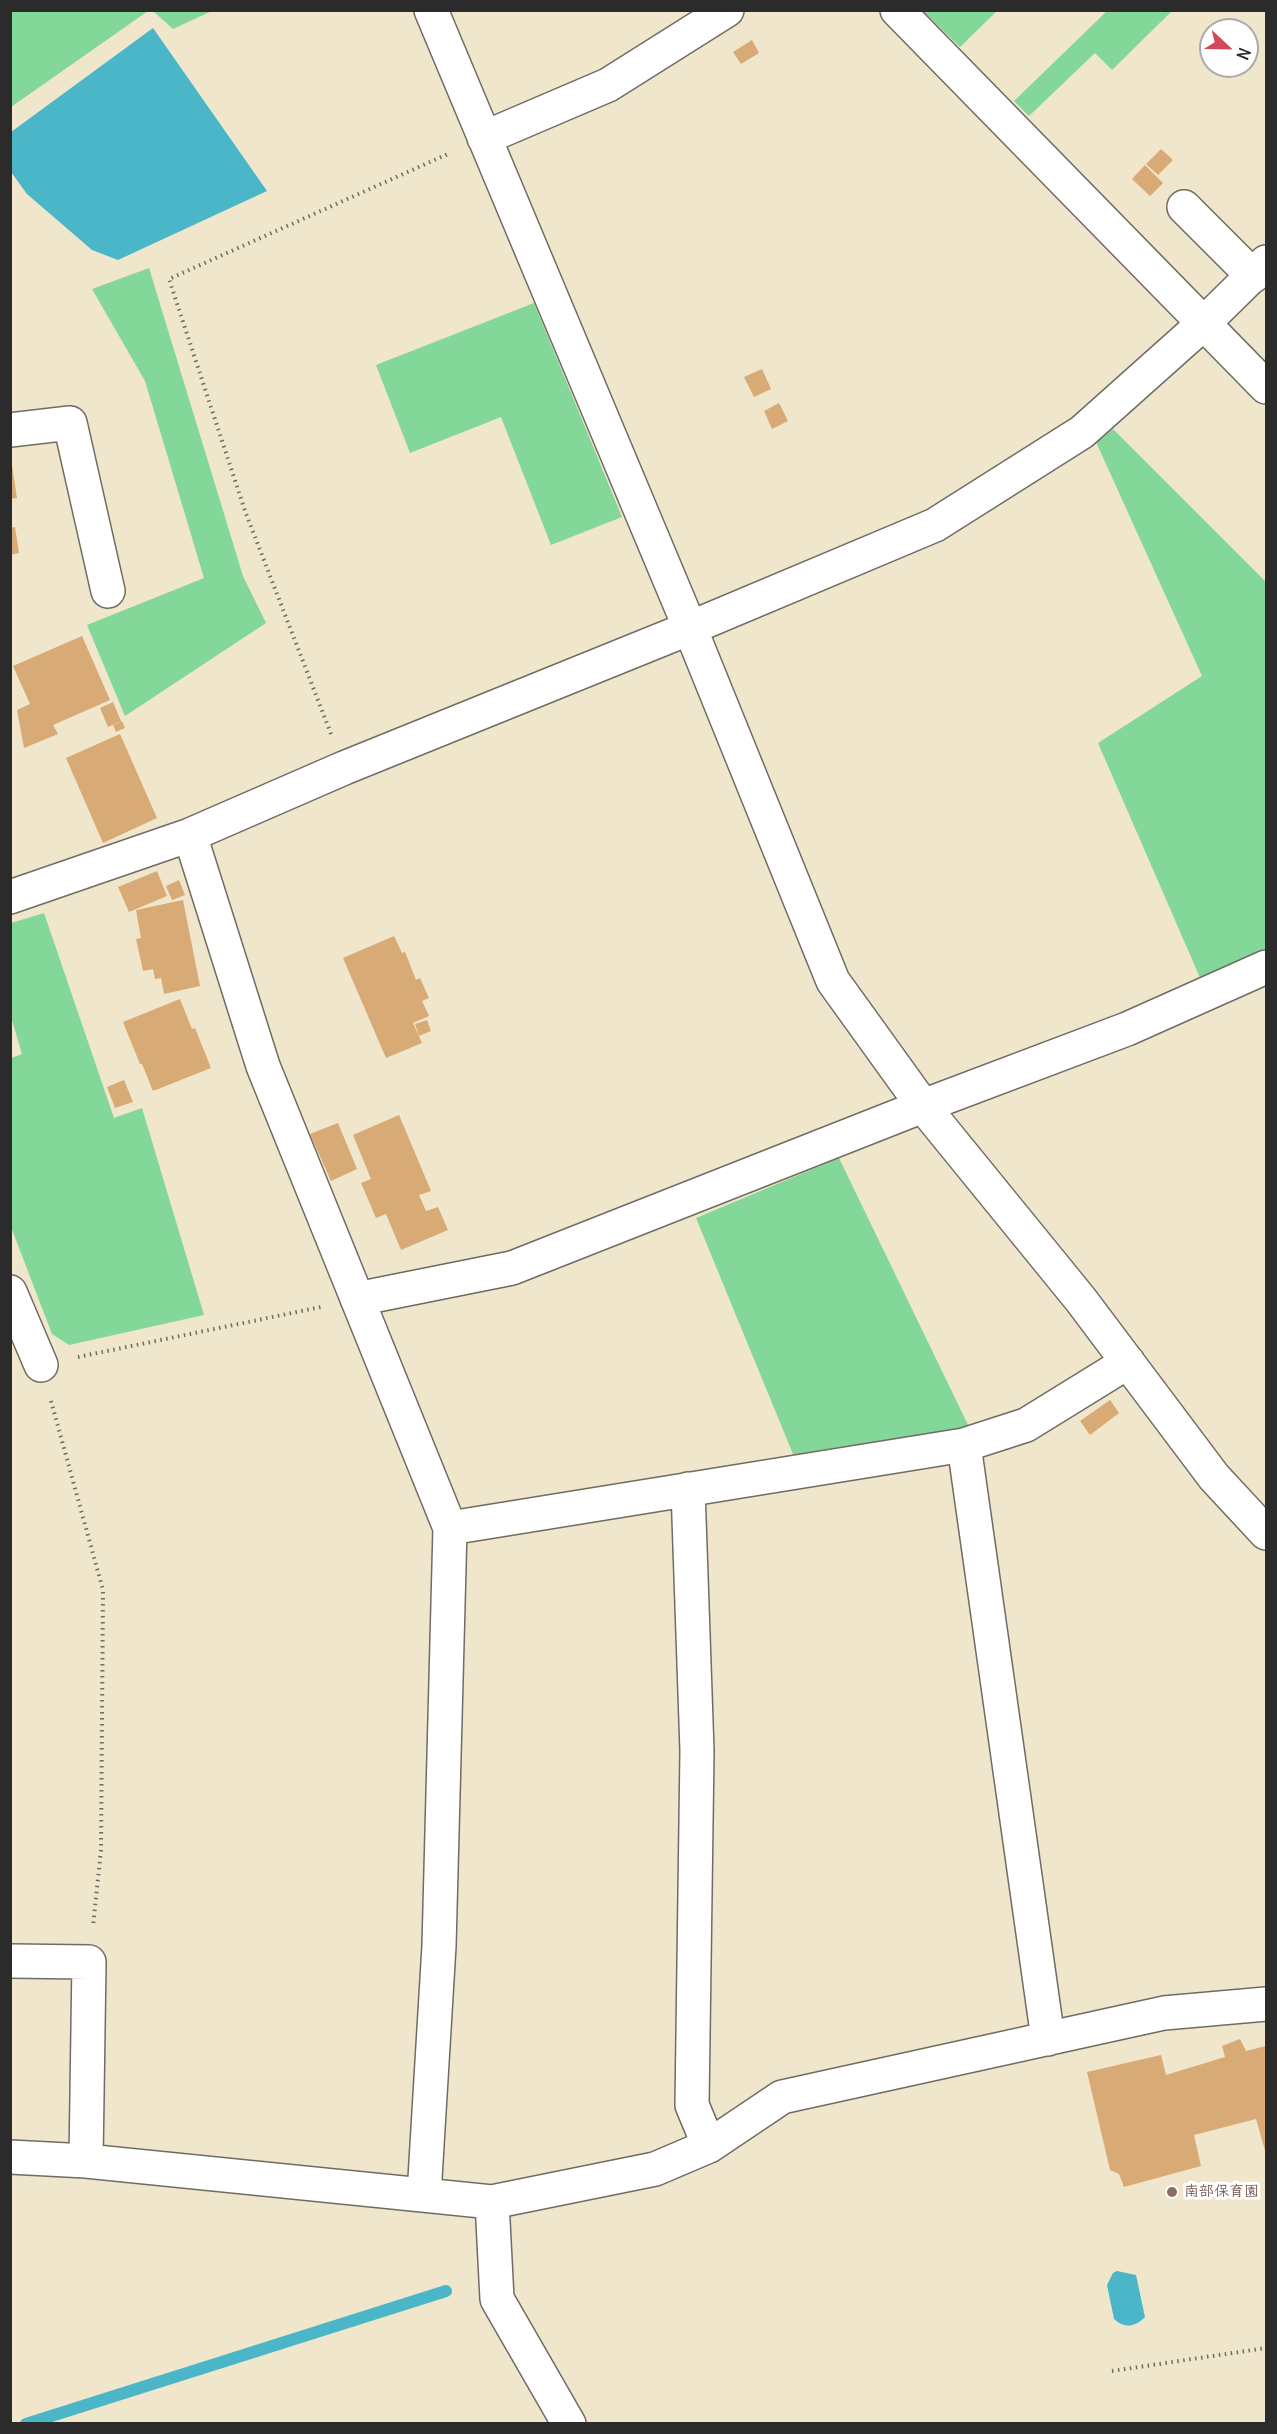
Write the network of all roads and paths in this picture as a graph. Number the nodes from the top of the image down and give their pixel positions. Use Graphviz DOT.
graph roads {
  1 [pos="431,10"];
  2 [pos="727,10"];
  3 [pos="897,10"];
  4 [pos="484,138"];
  5 [pos="1184,207"];
  6 [pos="1260,269"];
  7 [pos="1203,324"];
  8 [pos="1266,387"];
  9 [pos="10,430"];
  10 [pos="108,591"];
  11 [pos="690,628"];
  12 [pos="344,768"];
  13 [pos="190,835"];
  14 [pos="10,897"];
  15 [pos="1266,967"];
  16 [pos="923,1106"];
  17 [pos="10,1292"];
  18 [pos="357,1299"];
  19 [pos="1128,1362"];
  20 [pos="41,1365"];
  21 [pos="964,1445"];
  22 [pos="688,1489"];
  23 [pos="450,1528"];
  24 [pos="1266,1533"];
  25 [pos="10,1961"];
  26 [pos="89,1962"];
  27 [pos="1266,2004"];
  28 [pos="1048,2039"];
  29 [pos="709,2146"];
  30 [pos="10,2157"];
  31 [pos="86,2161"];
  32 [pos="424,2195"];
  33 [pos="492,2202"];
  34 [pos="1266,2348"];
  35 [pos="1112,2371"];
  36 [pos="570,2424"];
  1 -- 4 [label="street"];
  2 -- 4 [label="street"];
  3 -- 7 [label="street"];
  4 -- 11 [label="street"];
  4 -- 12 [label="path"];
  5 -- 6 [label="street"];
  6 -- 7 [label="street"];
  7 -- 8 [label="street"];
  7 -- 11 [label="street"];
  9 -- 10 [label="street"];
  11 -- 12 [label="street"];
  11 -- 16 [label="street"];
  12 -- 13 [label="street"];
  13 -- 14 [label="street"];
  13 -- 18 [label="street"];
  15 -- 16 [label="street"];
  16 -- 18 [label="street"];
  16 -- 19 [label="street"];
  17 -- 20 [label="street"];
  18 -- 20 [label="path"];
  18 -- 23 [label="street"];
  19 -- 21 [label="street"];
  19 -- 24 [label="street"];
  20 -- 26 [label="path"];
  21 -- 22 [label="street"];
  21 -- 28 [label="street"];
  22 -- 23 [label="street"];
  22 -- 29 [label="street"];
  23 -- 32 [label="street"];
  25 -- 26 [label="street"];
  26 -- 31 [label="street"];
  27 -- 28 [label="street"];
  28 -- 29 [label="street"];
  29 -- 33 [label="street"];
  30 -- 31 [label="street"];
  31 -- 32 [label="street"];
  32 -- 33 [label="street"];
  33 -- 36 [label="street"];
  34 -- 35 [label="path"];
}
